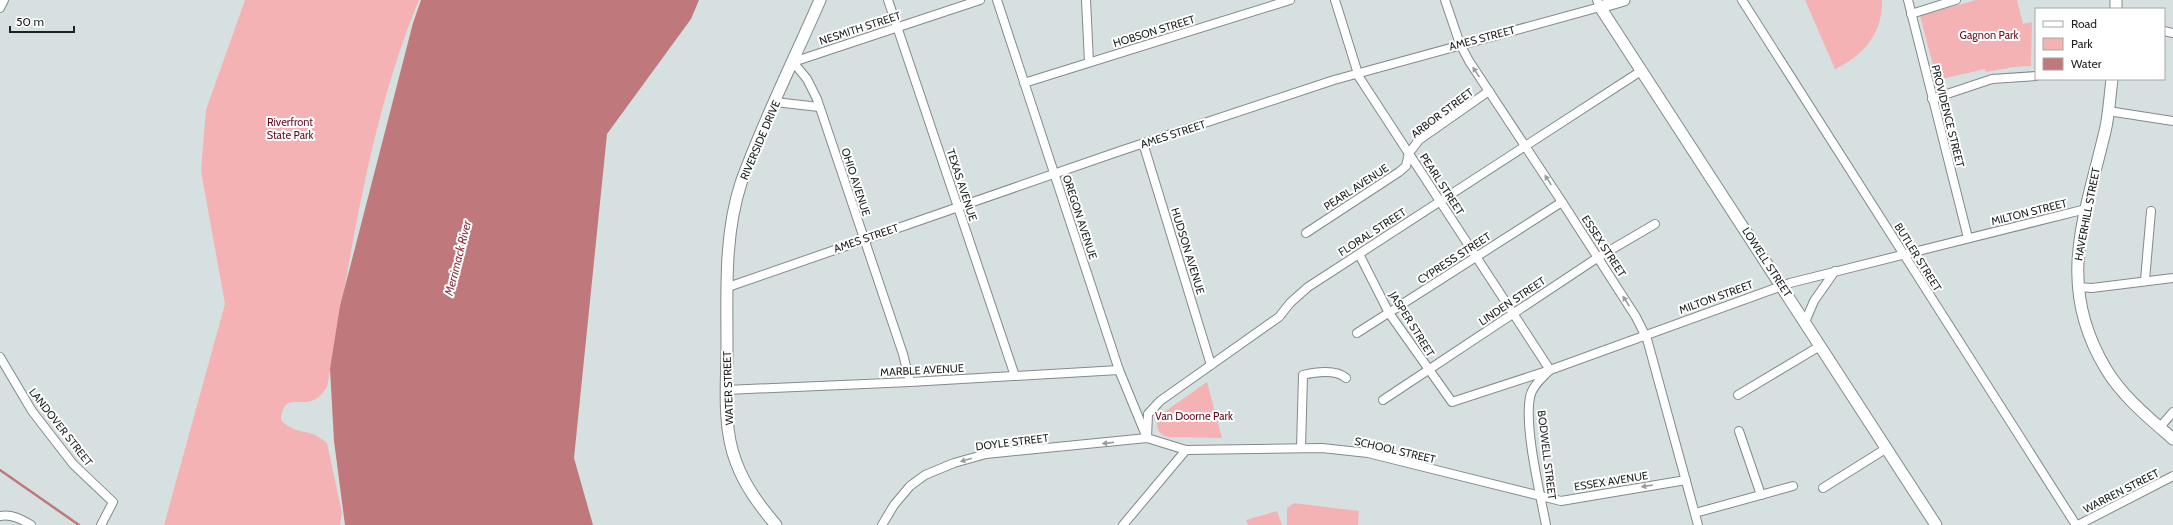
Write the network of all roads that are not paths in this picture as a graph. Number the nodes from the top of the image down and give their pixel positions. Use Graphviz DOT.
graph roads {
  1 [pos="4,0"];
  2 [pos="820,0"];
  3 [pos="888,0"];
  4 [pos="980,0"];
  5 [pos="997,0"];
  6 [pos="1086,0"];
  7 [pos="1290,0"];
  8 [pos="1335,0"];
  9 [pos="1445,0"];
  10 [pos="1624,0"];
  11 [pos="1742,0"];
  12 [pos="1908,0"];
  13 [pos="1956,0"];
  14 [pos="1599,3"];
  15 [pos="0,8"];
  16 [pos="1912,14"];
  17 [pos="898,27"];
  18 [pos="1460,44"];
  19 [pos="793,62"];
  20 [pos="1089,62"];
  21 [pos="1641,72"];
  22 [pos="1357,74"];
  23 [pos="2035,76"];
  24 [pos="2112,80"];
  25 [pos="1024,83"];
  26 [pos="1489,91"];
  27 [pos="1932,99"];
  28 [pos="775,102"];
  29 [pos="819,106"];
  30 [pos="2108,111"];
  31 [pos="2173,121"];
  32 [pos="1143,143"];
  33 [pos="1526,146"];
  34 [pos="1409,154"];
  35 [pos="1054,174"];
  36 [pos="1440,202"];
  37 [pos="1562,202"];
  38 [pos="958,207"];
  39 [pos="2086,209"];
  40 [pos="2151,212"];
  41 [pos="1655,224"];
  42 [pos="1306,232"];
  43 [pos="1968,238"];
  44 [pos="863,239"];
  45 [pos="1359,254"];
  46 [pos="1904,254"];
  47 [pos="1476,257"];
  48 [pos="1598,258"];
  49 [pos="1835,271"];
  50 [pos="2173,278"];
  51 [pos="2145,280"];
  52 [pos="1782,286"];
  53 [pos="728,287"];
  54 [pos="2078,287"];
  55 [pos="1389,312"];
  56 [pos="1513,314"];
  57 [pos="1805,322"];
  58 [pos="1357,333"];
  59 [pos="1645,335"];
  60 [pos="1820,346"];
  61 [pos="0,357"];
  62 [pos="1211,365"];
  63 [pos="1119,370"];
  64 [pos="1428,370"];
  65 [pos="1550,370"];
  66 [pos="1015,376"];
  67 [pos="1346,378"];
  68 [pos="910,382"];
  69 [pos="726,390"];
  70 [pos="1738,395"];
  71 [pos="1383,400"];
  72 [pos="1452,402"];
  73 [pos="2173,412"];
  74 [pos="2160,427"];
  75 [pos="1739,430"];
  76 [pos="1147,438"];
  77 [pos="2173,439"];
  78 [pos="1301,448"];
  79 [pos="1887,448"];
  80 [pos="1186,450"];
  81 [pos="2173,476"];
  82 [pos="1686,480"];
  83 [pos="1793,486"];
  84 [pos="1823,488"];
  85 [pos="1761,495"];
  86 [pos="1541,497"];
  87 [pos="1695,513"];
  88 [pos="0,516"];
  89 [pos="30,525"];
  90 [pos="101,525"];
  91 [pos="776,525"];
  92 [pos="882,525"];
  93 [pos="1123,525"];
  94 [pos="1546,525"];
  95 [pos="1698,525"];
  96 [pos="1936,525"];
  97 [pos="2077,525"];
  1 -- 15 [label="street"];
  2 -- 19 [label="main road, RIVERSIDE DRIVE"];
  3 -- 17 [label="street, TEXAS AVENUE"];
  4 -- 17 [label="street, NESMITH STREET"];
  5 -- 25 [label="street, OREGON AVENUE"];
  6 -- 20 [label="street"];
  7 -- 20 [label="street, HOBSON STREET"];
  8 -- 22 [label="street, PEARL STREET"];
  9 -- 18 [label="street, ESSEX STREET"];
  10 -- 14 [label="main road, AMES STREET"];
  11 -- 46 [label="street, BUTLER STREET"];
  12 -- 16 [label="street, PROVIDENCE STREET"];
  13 -- 16 [label="street"];
  14 -- 18 [label="street, AMES STREET"];
  14 -- 21 [label="main road, LOWELL STREET"];
  16 -- 27 [label="street, PROVIDENCE STREET"];
  17 -- 19 [label="street, NESMITH STREET"];
  17 -- 38 [label="street, TEXAS AVENUE"];
  18 -- 22 [label="street, AMES STREET"];
  26 -- 18 [label="street, ESSEX STREET, one-way"];
  19 -- 28 [label="main road, RIVERSIDE DRIVE"];
  19 -- 29 [label="street, OHIO AVENUE"];
  20 -- 25 [label="street, HOBSON STREET"];
  21 -- 33 [label="street, FLORAL STREET"];
  21 -- 52 [label="main road, LOWELL STREET"];
  22 -- 32 [label="street, AMES STREET"];
  22 -- 34 [label="street, PEARL STREET"];
  23 -- 27 [label="street"];
  24 -- 30 [label="main road, HAVERHILL STREET"];
  25 -- 35 [label="street, OREGON AVENUE"];
  26 -- 33 [label="street, ESSEX STREET"];
  26 -- 34 [label="street, ARBOR STREET"];
  27 -- 43 [label="street, PROVIDENCE STREET"];
  28 -- 29 [label="street"];
  28 -- 53 [label="main road, RIVERSIDE DRIVE"];
  29 -- 44 [label="street, OHIO AVENUE"];
  30 -- 31 [label="street"];
  30 -- 39 [label="main road, HAVERHILL STREET"];
  32 -- 35 [label="street, AMES STREET"];
  32 -- 62 [label="street, HUDSON AVENUE"];
  33 -- 36 [label="street, FLORAL STREET"];
  37 -- 33 [label="street, ESSEX STREET, one-way"];
  34 -- 36 [label="street, PEARL STREET"];
  34 -- 42 [label="street, PEARL AVENUE"];
  35 -- 38 [label="street, AMES STREET"];
  35 -- 63 [label="street, OREGON AVENUE"];
  36 -- 45 [label="street, FLORAL STREET"];
  36 -- 47 [label="street, PEARL STREET"];
  37 -- 47 [label="street, CYPRESS STREET"];
  37 -- 48 [label="street, ESSEX STREET"];
  38 -- 44 [label="street, AMES STREET"];
  38 -- 66 [label="street, TEXAS AVENUE"];
  39 -- 43 [label="street, MILTON STREET"];
  39 -- 54 [label="main road, HAVERHILL STREET"];
  40 -- 51 [label="street"];
  41 -- 48 [label="street, LINDEN STREET"];
  43 -- 46 [label="street, MILTON STREET"];
  44 -- 53 [label="street, AMES STREET"];
  44 -- 68 [label="street, OHIO AVENUE"];
  45 -- 55 [label="street, JASPER STREET"];
  45 -- 62 [label="street, FLORAL STREET"];
  46 -- 49 [label="street, MILTON STREET"];
  46 -- 97 [label="street, BUTLER STREET"];
  47 -- 55 [label="street, CYPRESS STREET"];
  47 -- 56 [label="street, PEARL STREET"];
  48 -- 56 [label="street, LINDEN STREET"];
  59 -- 48 [label="street, ESSEX STREET, one-way"];
  49 -- 52 [label="street, MILTON STREET"];
  49 -- 57 [label="street"];
  50 -- 51 [label="street"];
  51 -- 54 [label="street"];
  52 -- 57 [label="main road, LOWELL STREET"];
  52 -- 59 [label="street, MILTON STREET"];
  53 -- 69 [label="main road, WATER STREET"];
  54 -- 74 [label="main road, HAVERHILL STREET"];
  55 -- 58 [label="street, CYPRESS STREET"];
  55 -- 64 [label="street, JASPER STREET"];
  56 -- 64 [label="street, LINDEN STREET"];
  56 -- 65 [label="street, PEARL STREET"];
  57 -- 60 [label="main road, LOWELL STREET"];
  59 -- 65 [label="street, MILTON STREET"];
  59 -- 82 [label="street, ESSEX STREET"];
  60 -- 70 [label="street"];
  60 -- 79 [label="main road, LOWELL STREET"];
  61 -- 90 [label="street, LANDOVER STREET"];
  62 -- 76 [label="street, FLORAL STREET"];
  63 -- 66 [label="street, MARBLE AVENUE"];
  63 -- 76 [label="street, OREGON AVENUE"];
  64 -- 71 [label="street, LINDEN STREET"];
  64 -- 72 [label="street, JASPER STREET"];
  65 -- 72 [label="street, MILTON STREET"];
  65 -- 86 [label="street, BODWELL STREET"];
  66 -- 68 [label="street, MARBLE AVENUE"];
  67 -- 78 [label="street"];
  68 -- 69 [label="street, MARBLE AVENUE"];
  69 -- 91 [label="main road, WATER STREET"];
  73 -- 74 [label="street"];
  74 -- 77 [label="main road, HAVERHILL STREET"];
  75 -- 85 [label="street"];
  76 -- 80 [label="street, SCHOOL STREET"];
  76 -- 92 [label="street, DOYLE STREET, one-way"];
  78 -- 80 [label="street, SCHOOL STREET"];
  78 -- 86 [label="street, SCHOOL STREET"];
  79 -- 84 [label="street"];
  79 -- 96 [label="main road, LOWELL STREET"];
  80 -- 93 [label="street"];
  81 -- 97 [label="street, WARREN STREET"];
  82 -- 86 [label="street, ESSEX AVENUE, one-way"];
  82 -- 87 [label="street, ESSEX STREET"];
  83 -- 85 [label="street"];
  85 -- 87 [label="street"];
  86 -- 94 [label="street, BODWELL STREET"];
  87 -- 95 [label="street, ESSEX STREET"];
  88 -- 89 [label="street"];
}
